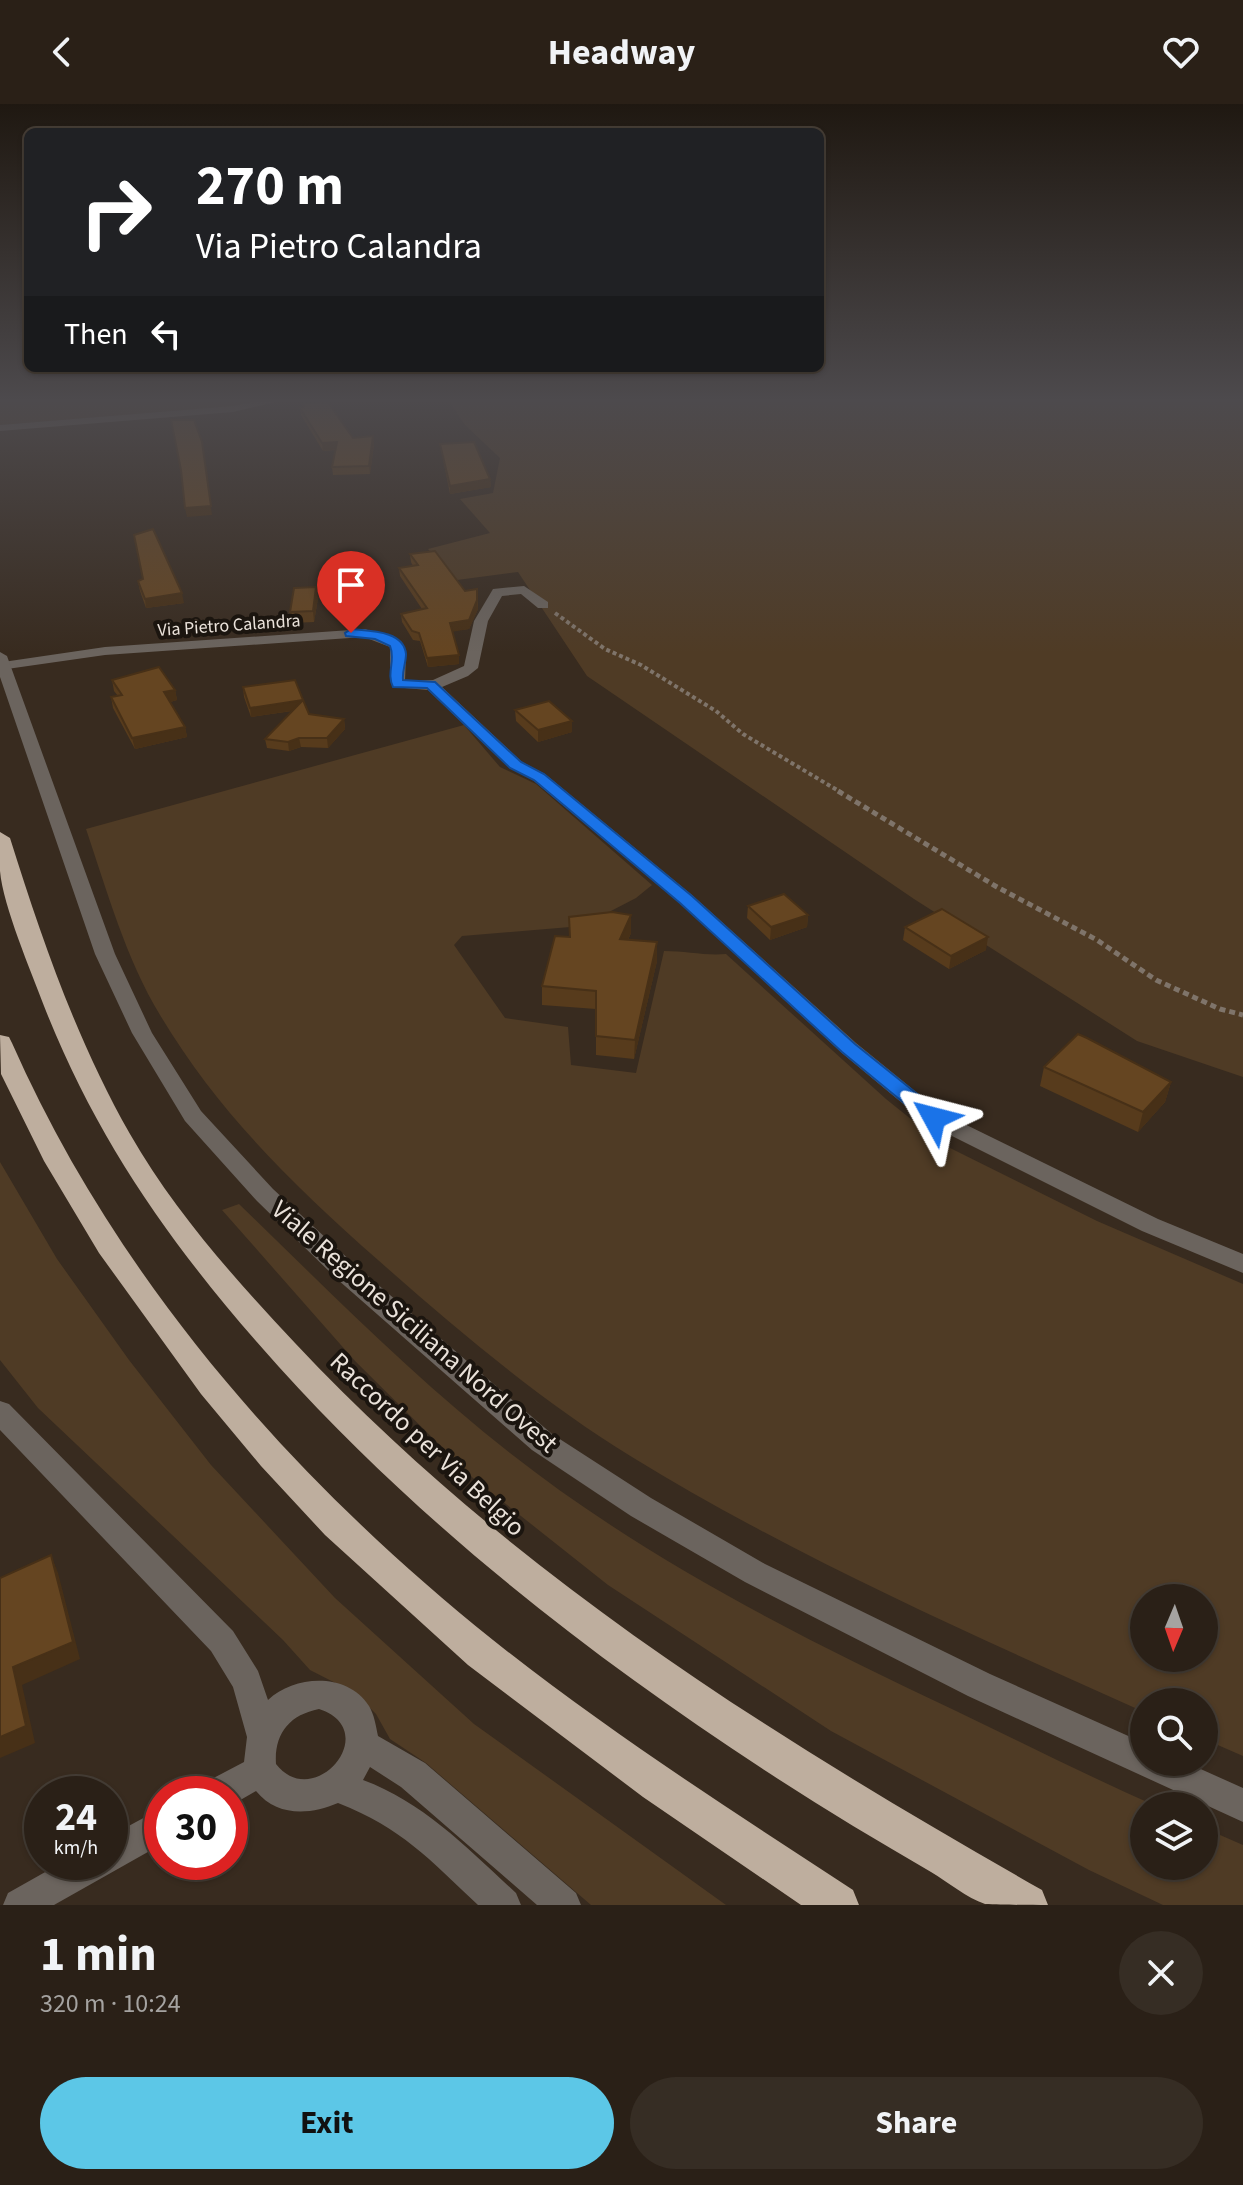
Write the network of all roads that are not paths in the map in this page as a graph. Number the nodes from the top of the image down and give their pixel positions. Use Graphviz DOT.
graph roads {
  1 [pos="543,605"];
  2 [pos="2,661"];
  3 [pos="430,684"];
  4 [pos="0,838"];
  5 [pos="0,1043"];
  6 [pos="1243,1264"];
  7 [pos="0,1412"];
  8 [pos="262,1735"];
  9 [pos="363,1745"];
  10 [pos="1130,1754"];
  11 [pos="261,1770"];
  12 [pos="1179,1776"];
  13 [pos="248,1777"];
  14 [pos="336,1786"];
  15 [pos="1243,1805"];
  16 [pos="65,1880"];
  17 [pos="20,1905"];
  18 [pos="504,1905"];
  19 [pos="564,1905"];
  20 [pos="838,1905"];
  21 [pos="1027,1905"];
  1 -- 3 [label="street"];
  2 -- 3 [label="street, Via Pietro Calandra"];
  2 -- 10 [label="street, Viale Regione Siciliana Nord Ovest"];
  3 -- 6 [label="street"];
  4 -- 21 [label="highway, Raccordo per Via Belgio"];
  5 -- 20 [label="highway"];
  7 -- 8 [label="street"];
  8 -- 9 [label="street"];
  8 -- 11 [label="street"];
  9 -- 14 [label="street"];
  9 -- 19 [label="street"];
  11 -- 13 [label="street"];
  11 -- 14 [label="street"];
  12 -- 15 [label="street, Viale Regione Siciliana Nord Ovest"];
  14 -- 18 [label="street"];
  16 -- 17 [label="street"];
}
